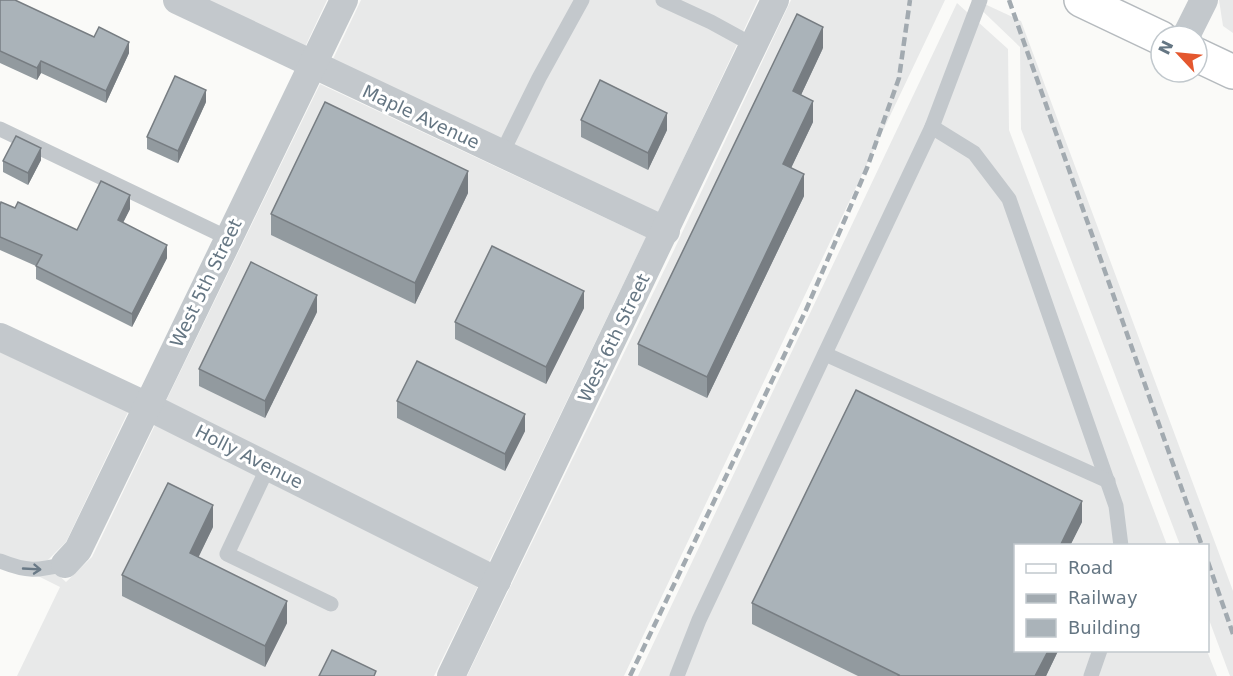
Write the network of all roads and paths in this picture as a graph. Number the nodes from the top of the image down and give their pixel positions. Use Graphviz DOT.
graph roads {
  1 [pos="177,0"];
  2 [pos="344,0"];
  3 [pos="582,0"];
  4 [pos="663,0"];
  5 [pos="775,0"];
  6 [pos="980,0"];
  7 [pos="1082,0"];
  8 [pos="1204,0"];
  9 [pos="1192,24"];
  10 [pos="1149,32"];
  11 [pos="753,45"];
  12 [pos="1209,61"];
  13 [pos="312,66"];
  14 [pos="1233,72"];
  15 [pos="932,128"];
  16 [pos="0,129"];
  17 [pos="501,154"];
  18 [pos="666,231"];
  19 [pos="228,238"];
  20 [pos="0,337"];
  21 [pos="825,354"];
  22 [pos="147,406"];
  23 [pos="268,467"];
  24 [pos="1108,481"];
  25 [pos="1121,544"];
  26 [pos="0,561"];
  27 [pos="65,564"];
  28 [pos="496,581"];
  29 [pos="331,604"];
  30 [pos="1100,652"];
  31 [pos="682,674"];
  32 [pos="451,676"];
  33 [pos="1091,676"];
  1 -- 13 [label="street, Maple Avenue"];
  2 -- 13 [label="street, West 5th Street"];
  3 -- 17 [label="lane"];
  4 -- 11 [label="lane"];
  5 -- 11 [label="street, West 6th Street"];
  6 -- 15 [label="lane"];
  7 -- 10 [label="main road"];
  8 -- 9 [label="street"];
  11 -- 18 [label="street, West 6th Street"];
  12 -- 14 [label="main road"];
  13 -- 17 [label="street, Maple Avenue"];
  13 -- 19 [label="street, West 5th Street"];
  15 -- 21 [label="lane"];
  15 -- 24 [label="lane"];
  16 -- 19 [label="lane"];
  17 -- 18 [label="street, Maple Avenue"];
  18 -- 28 [label="street, West 6th Street"];
  19 -- 22 [label="street, West 5th Street"];
  20 -- 22 [label="street, Holly Avenue"];
  21 -- 24 [label="lane"];
  21 -- 31 [label="lane"];
  22 -- 23 [label="street, Holly Avenue"];
  22 -- 27 [label="street, West 5th Street"];
  23 -- 28 [label="street, Holly Avenue"];
  23 -- 29 [label="lane"];
  24 -- 25 [label="lane"];
  26 -- 27 [label="lane, one-way"];
  28 -- 32 [label="street, West 6th Street"];
  30 -- 33 [label="lane"];
}
